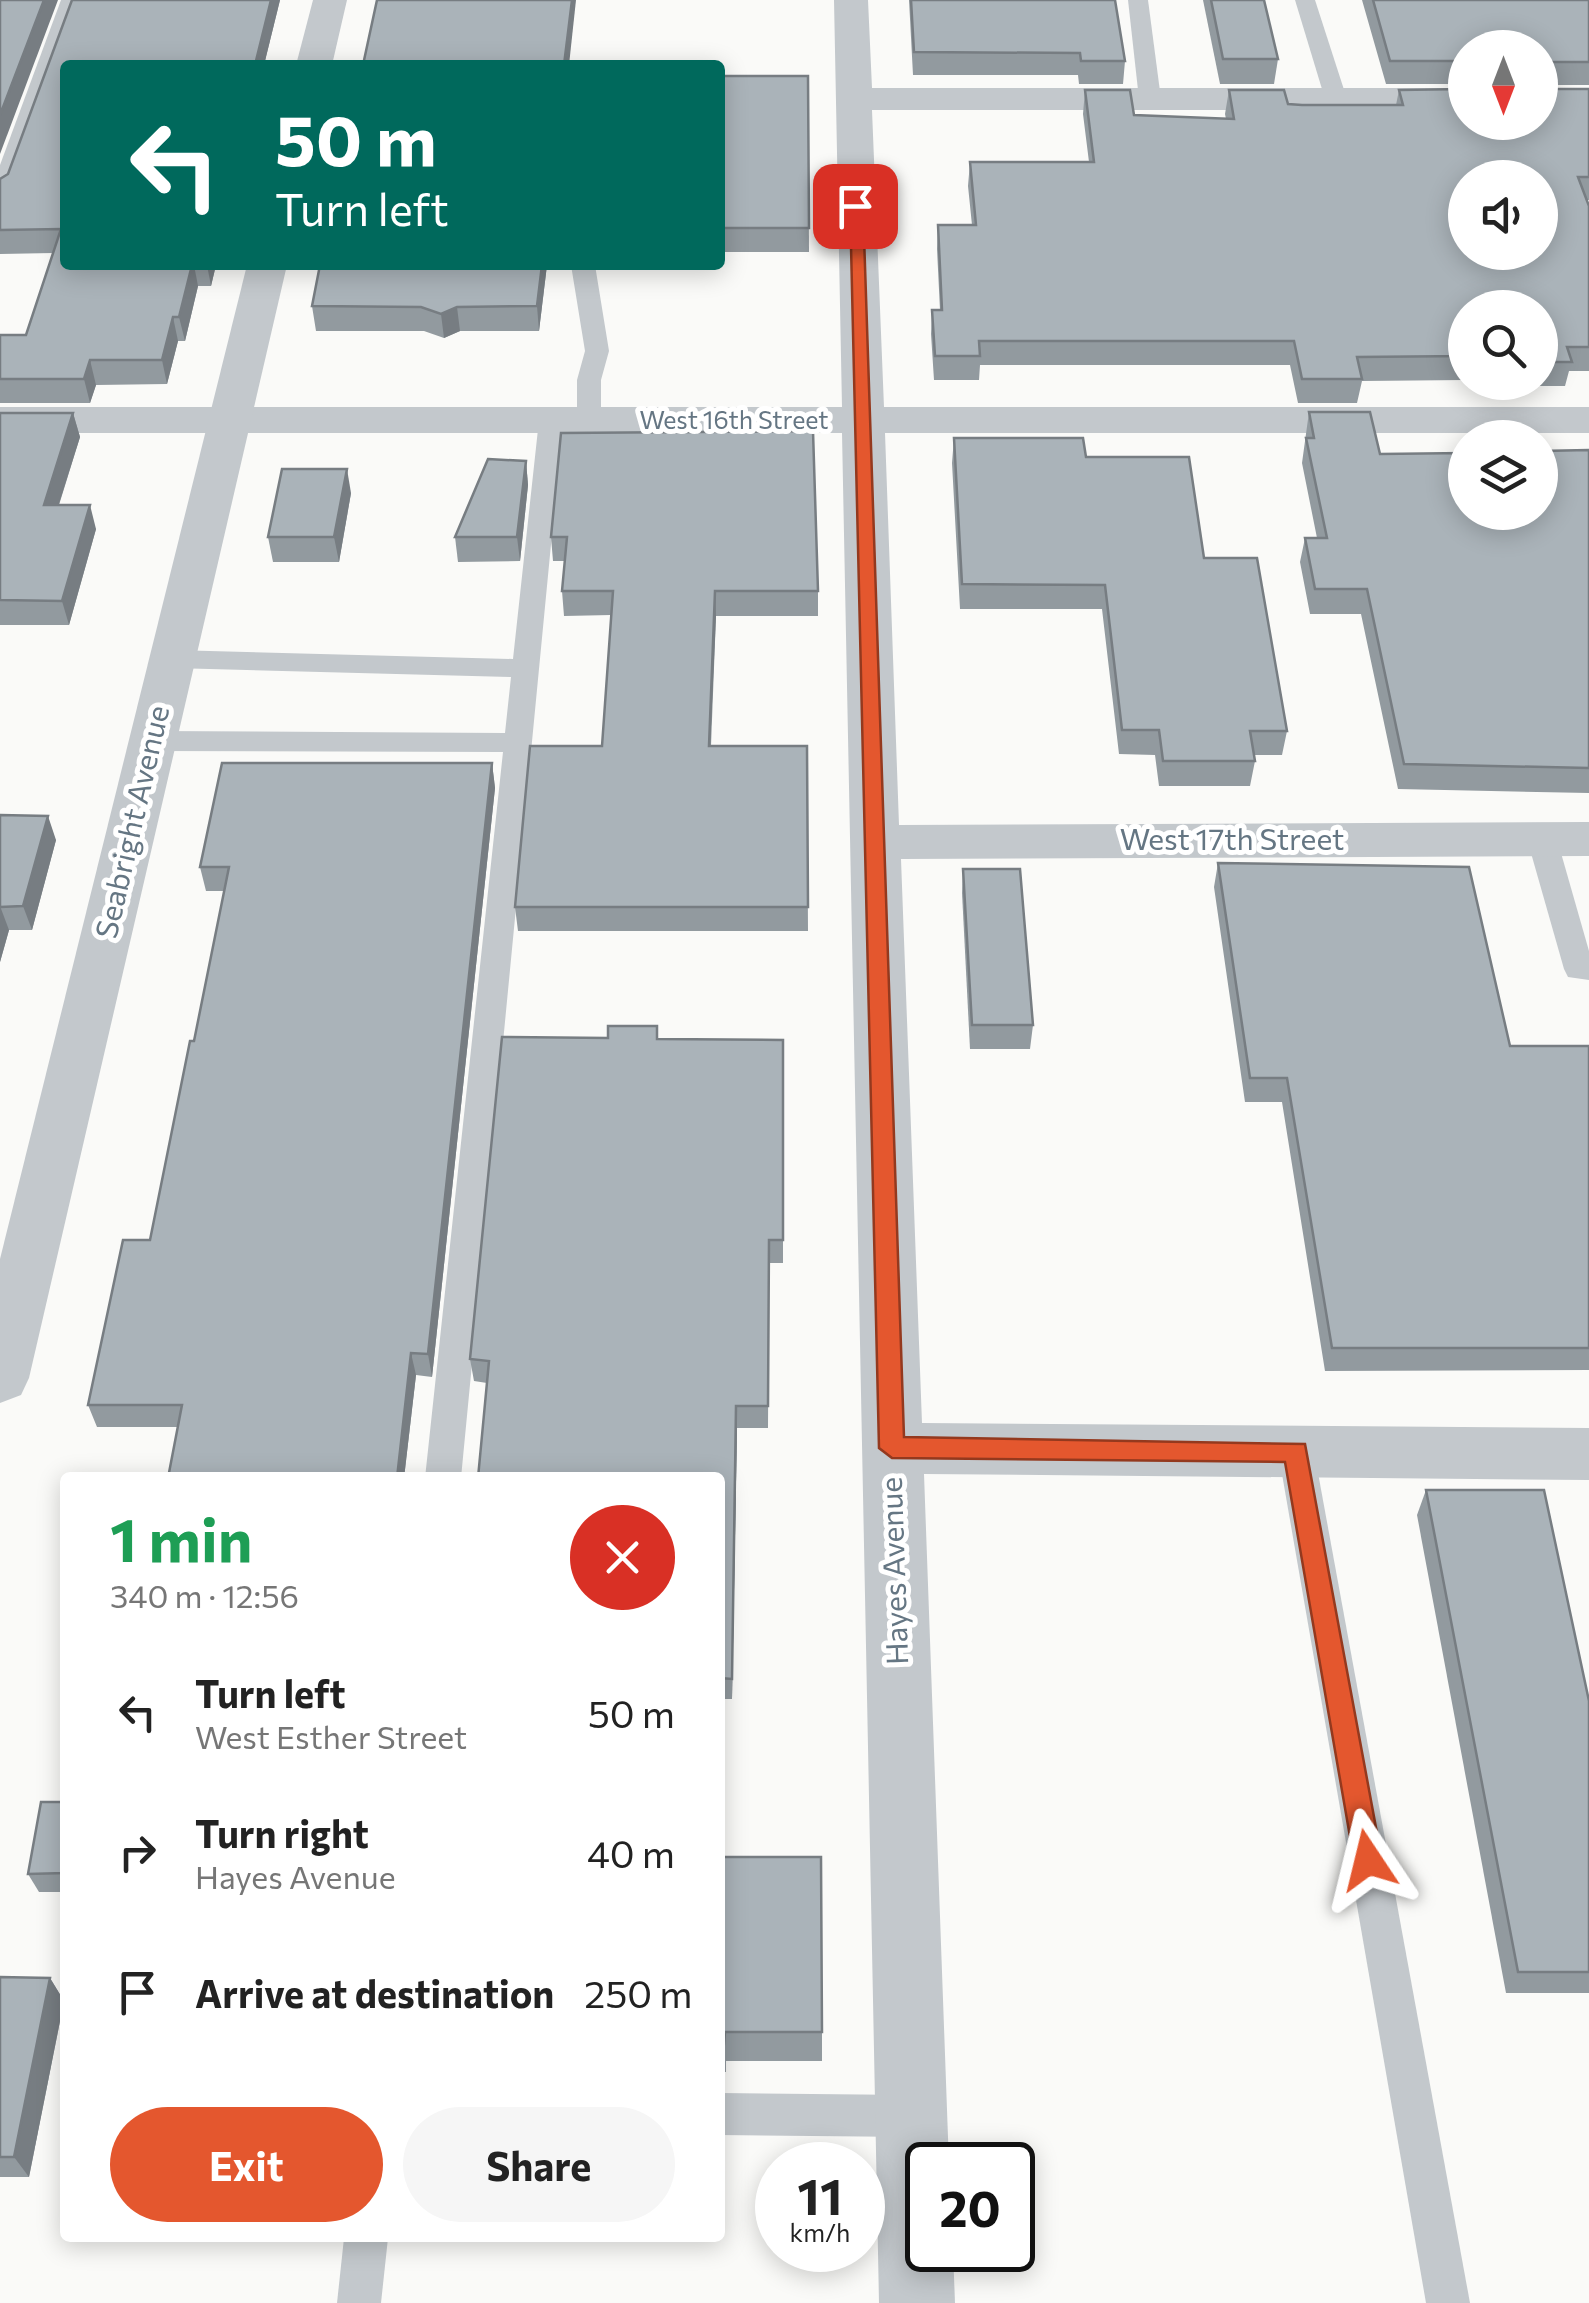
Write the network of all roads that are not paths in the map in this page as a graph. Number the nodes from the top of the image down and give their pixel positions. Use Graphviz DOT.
graph roads {
  1 [pos="71,0"];
  2 [pos="330,0"];
  3 [pos="851,0"];
  4 [pos="1138,0"];
  5 [pos="1305,0"];
  6 [pos="315,60"];
  7 [pos="852,99"];
  8 [pos="1150,99"];
  9 [pos="1336,99"];
  10 [pos="1448,99"];
  11 [pos="0,196"];
  12 [pos="265,270"];
  13 [pos="584,270"];
  14 [pos="0,420"];
  15 [pos="230,420"];
  16 [pos="570,420"];
  17 [pos="862,420"];
  18 [pos="1589,420"];
  19 [pos="172,658"];
  20 [pos="526,668"];
  21 [pos="153,741"];
  22 [pos="518,743"];
  23 [pos="1566,839"];
  24 [pos="874,842"];
  25 [pos="1589,969"];
  26 [pos="0,1378"];
  27 [pos="892,1448"];
  28 [pos="1296,1451"];
  29 [pos="1589,1454"];
  30 [pos="445,1472"];
  31 [pos="725,2114"];
  32 [pos="912,2116"];
  33 [pos="366,2242"];
  34 [pos="359,2303"];
  35 [pos="917,2303"];
  36 [pos="1448,2303"];
  1 -- 11 [label="lane"];
  2 -- 6 [label="street"];
  3 -- 7 [label="street, Hayes Avenue"];
  4 -- 8 [label="lane"];
  5 -- 9 [label="lane"];
  7 -- 8 [label="street"];
  7 -- 17 [label="street, Hayes Avenue"];
  8 -- 9 [label="street"];
  9 -- 10 [label="street"];
  12 -- 15 [label="street, Seabright Avenue"];
  13 -- 16 [label="lane"];
  14 -- 15 [label="street, West 16th Street"];
  15 -- 16 [label="street, West 16th Street"];
  15 -- 19 [label="street, Seabright Avenue"];
  16 -- 17 [label="street, West 16th Street"];
  16 -- 20 [label="lane"];
  17 -- 18 [label="street, West 16th Street"];
  17 -- 24 [label="street, Hayes Avenue"];
  19 -- 20 [label="lane"];
  19 -- 21 [label="street, Seabright Avenue"];
  20 -- 22 [label="lane"];
  21 -- 22 [label="lane"];
  21 -- 26 [label="street, Seabright Avenue"];
  22 -- 30 [label="lane"];
  23 -- 24 [label="street, West 17th Street"];
  23 -- 25 [label="lane"];
  24 -- 27 [label="street, Hayes Avenue"];
  27 -- 28 [label="street"];
  27 -- 32 [label="street, Hayes Avenue"];
  28 -- 29 [label="street"];
  28 -- 36 [label="lane"];
  31 -- 32 [label="lane"];
  32 -- 35 [label="street, Hayes Avenue"];
  33 -- 34 [label="lane"];
}
